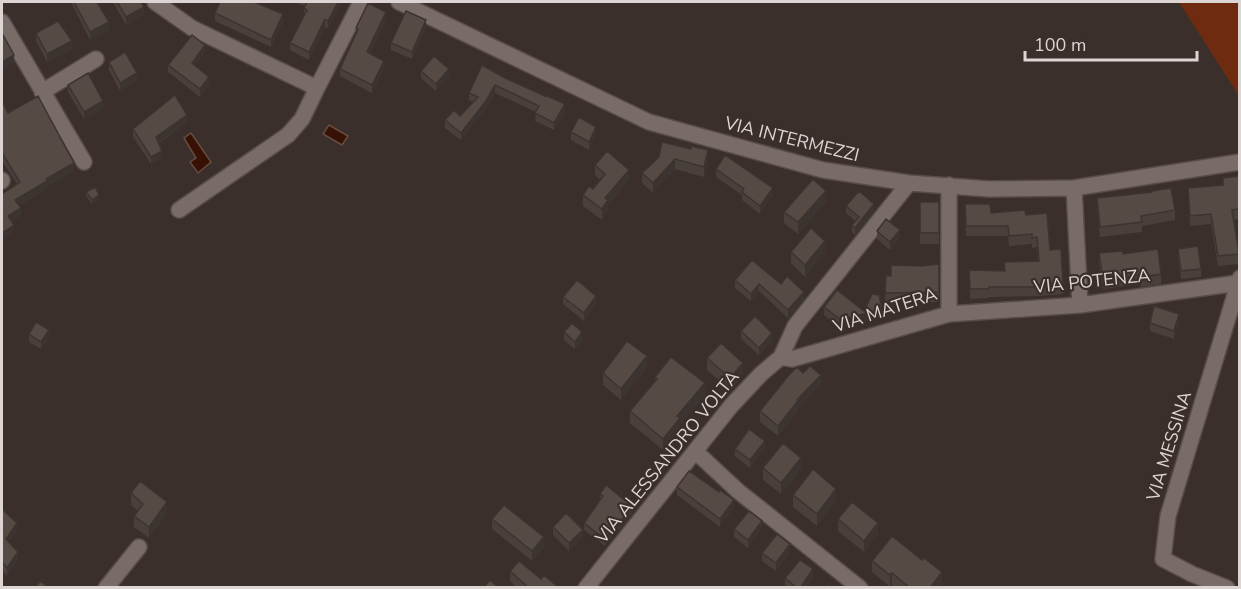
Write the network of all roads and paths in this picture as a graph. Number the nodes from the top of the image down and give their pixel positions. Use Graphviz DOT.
graph roads {
  1 [pos="155,2"];
  2 [pos="361,2"];
  3 [pos="399,2"];
  4 [pos="2,22"];
  5 [pos="96,59"];
  6 [pos="316,88"];
  7 [pos="42,92"];
  8 [pos="84,162"];
  9 [pos="1239,162"];
  10 [pos="909,183"];
  11 [pos="949,185"];
  12 [pos="1074,188"];
  13 [pos="179,210"];
  14 [pos="1239,281"];
  15 [pos="1080,304"];
  16 [pos="949,314"];
  17 [pos="781,357"];
  18 [pos="695,451"];
  19 [pos="139,547"];
  20 [pos="106,588"];
  21 [pos="586,588"];
  22 [pos="860,588"];
  23 [pos="1227,588"];
  1 -- 6 [label="street"];
  2 -- 6 [label="street"];
  3 -- 10 [label="street, VIA INTERMEZZI"];
  4 -- 7 [label="street"];
  5 -- 7 [label="street"];
  6 -- 13 [label="street"];
  7 -- 8 [label="street"];
  9 -- 12 [label="street, VIA INTERMEZZI"];
  10 -- 11 [label="street, VIA INTERMEZZI"];
  10 -- 17 [label="street, VIA ALESSANDRO VOLTA"];
  11 -- 12 [label="street, VIA INTERMEZZI"];
  11 -- 16 [label="street, VIA MATERA"];
  12 -- 15 [label="street"];
  14 -- 15 [label="street, VIA POTENZA"];
  14 -- 23 [label="street, VIA MESSINA"];
  15 -- 16 [label="street, VIA POTENZA"];
  16 -- 17 [label="street, VIA MATERA"];
  17 -- 18 [label="street, VIA ALESSANDRO VOLTA"];
  18 -- 21 [label="street, VIA ALESSANDRO VOLTA"];
  18 -- 22 [label="street"];
  19 -- 20 [label="street"];
}
